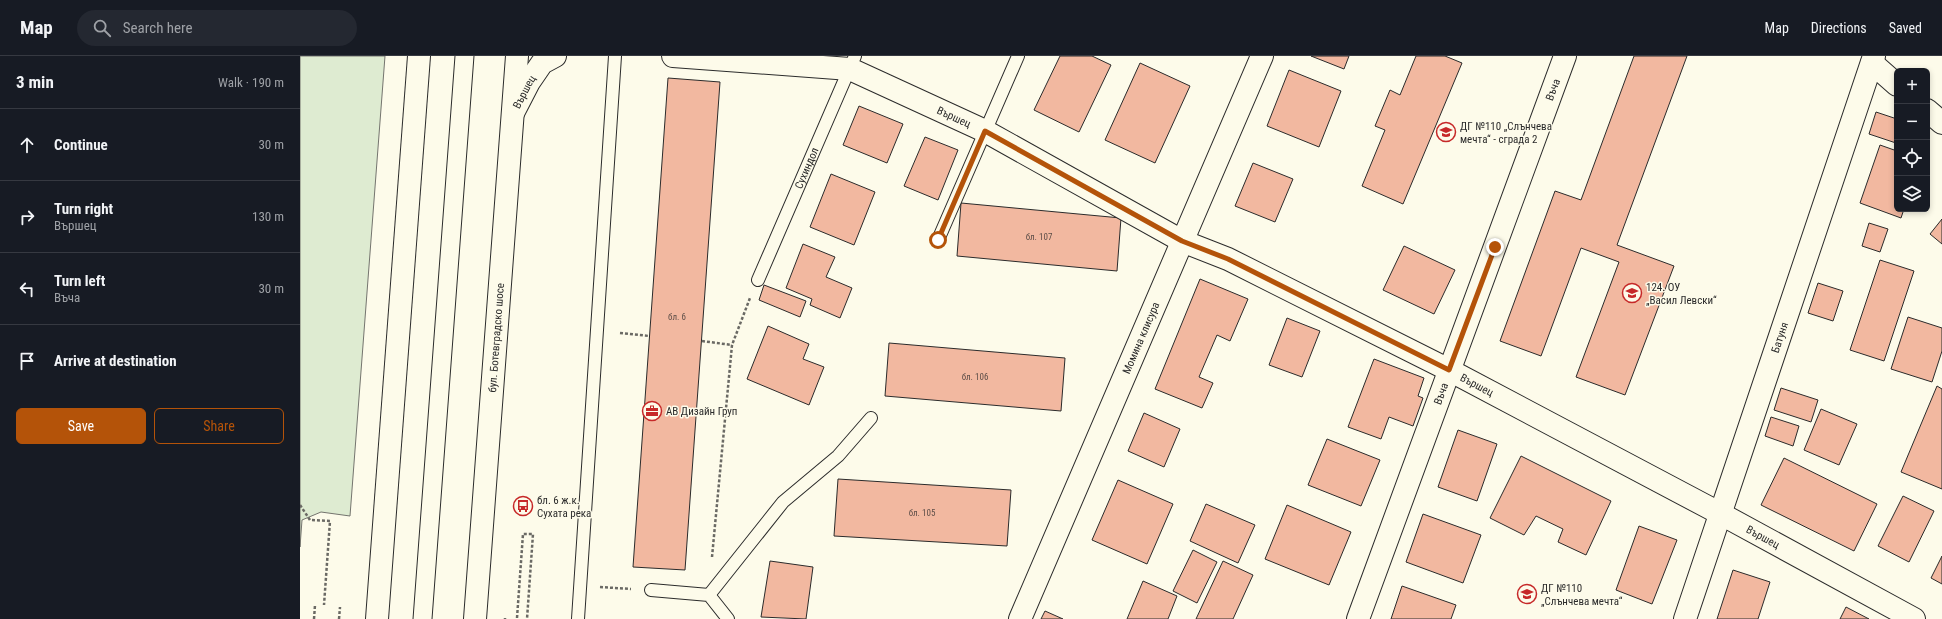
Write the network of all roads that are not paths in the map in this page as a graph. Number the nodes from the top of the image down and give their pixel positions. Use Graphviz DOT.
graph roads {
  1 [pos="419,56"];
  2 [pos="517,56"];
  3 [pos="555,56"];
  4 [pos="615,56"];
  5 [pos="673,56"];
  6 [pos="1018,56"];
  7 [pos="1262,56"];
  8 [pos="1565,56"];
  9 [pos="1873,60"];
  10 [pos="852,63"];
  11 [pos="1894,82"];
  12 [pos="1930,113"];
  13 [pos="512,114"];
  14 [pos="1942,123"];
  15 [pos="985,131"];
  16 [pos="938,240"];
  17 [pos="1182,241"];
  18 [pos="758,280"];
  19 [pos="1449,370"];
  20 [pos="871,418"];
  21 [pos="1721,514"];
  22 [pos="652,590"];
  23 [pos="709,595"];
  24 [pos="377,619"];
  25 [pos="475,619"];
  26 [pos="578,619"];
  27 [pos="728,619"];
  28 [pos="1020,619"];
  29 [pos="1358,619"];
  30 [pos="1685,619"];
  31 [pos="1914,619"];
  1 -- 24 [label="street"];
  2 -- 13 [label="street, бул. Ботевградско шосе"];
  3 -- 13 [label="street, Вършец"];
  4 -- 26 [label="lane"];
  5 -- 10 [label="street, Вършец"];
  6 -- 15 [label="lane"];
  7 -- 17 [label="street, Момина клисура"];
  8 -- 19 [label="street, Въча"];
  9 -- 11 [label="street"];
  9 -- 21 [label="street, Батуня"];
  10 -- 15 [label="street, Вършец"];
  10 -- 18 [label="lane, Сухиндол"];
  12 -- 14 [label="street"];
  13 -- 25 [label="street, бул. Ботевградско шосе"];
  15 -- 16 [label="lane"];
  15 -- 17 [label="street, Вършец"];
  17 -- 19 [label="street, Вършец"];
  17 -- 28 [label="street, Момина клисура"];
  19 -- 21 [label="street, Вършец"];
  19 -- 29 [label="street, Въча"];
  20 -- 23 [label="lane"];
  21 -- 30 [label="street, Батуня"];
  21 -- 31 [label="street, Вършец"];
  22 -- 23 [label="lane"];
  23 -- 27 [label="lane"];
}
